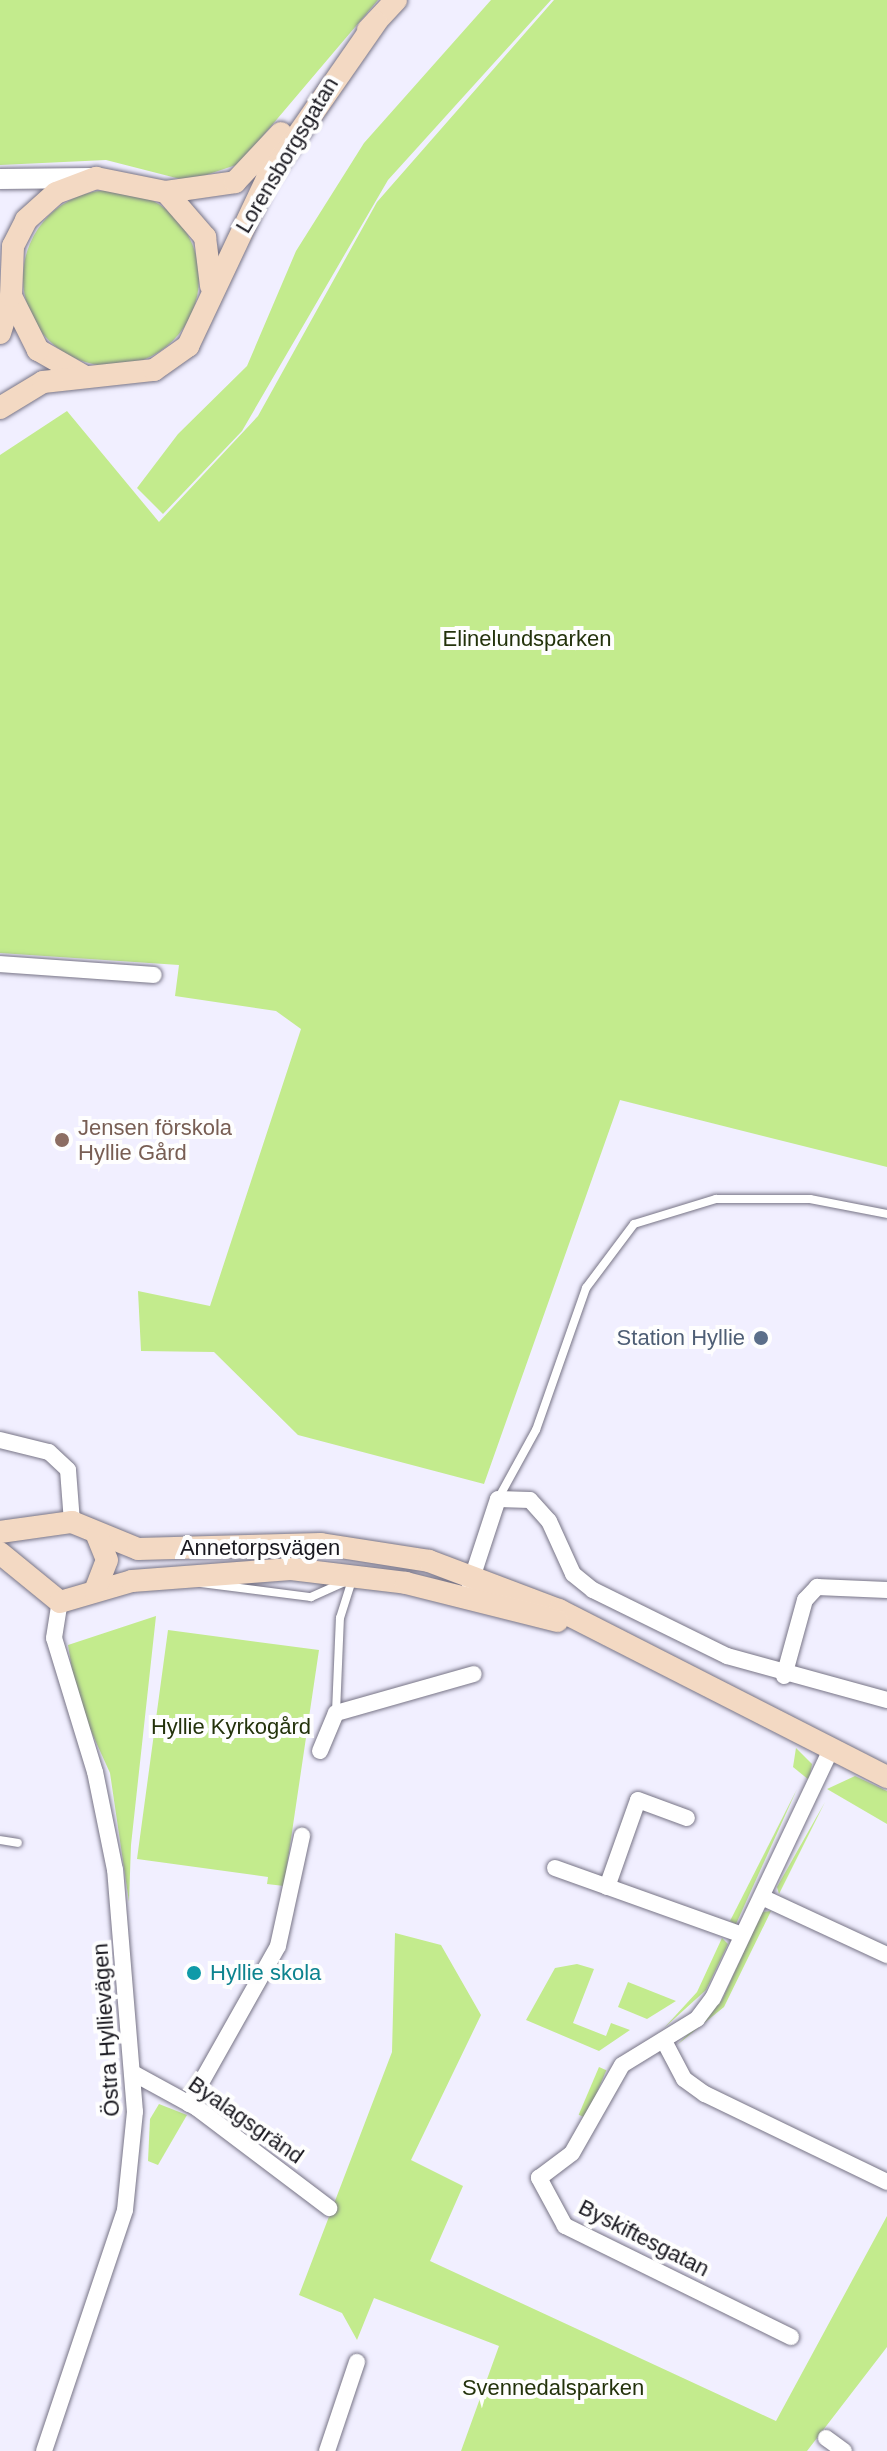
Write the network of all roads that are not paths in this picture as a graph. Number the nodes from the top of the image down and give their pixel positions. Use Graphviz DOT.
graph roads {
  1 [pos="396,0"];
  2 [pos="376,22"];
  3 [pos="96,178"];
  4 [pos="0,179"];
  5 [pos="166,192"];
  6 [pos="0,241"];
  7 [pos="10,265"];
  8 [pos="11,296"];
  9 [pos="210,296"];
  10 [pos="0,333"];
  11 [pos="90,378"];
  12 [pos="0,408"];
  13 [pos="0,964"];
  14 [pos="154,975"];
  15 [pos="887,1214"];
  16 [pos="0,1440"];
  17 [pos="498,1499"];
  18 [pos="72,1522"];
  19 [pos="47,1527"];
  20 [pos="0,1532"];
  21 [pos="97,1535"];
  22 [pos="0,1553"];
  23 [pos="472,1574"];
  24 [pos="354,1576"];
  25 [pos="31,1580"];
  26 [pos="887,1590"];
  27 [pos="95,1591"];
  28 [pos="468,1598"];
  29 [pos="60,1602"];
  30 [pos="632,1652"];
  31 [pos="474,1674"];
  32 [pos="784,1676"];
  33 [pos="887,1700"];
  34 [pos="336,1713"];
  35 [pos="831,1750"];
  36 [pos="320,1751"];
  37 [pos="887,1777"];
  38 [pos="687,1818"];
  39 [pos="302,1836"];
  40 [pos="0,1840"];
  41 [pos="18,1843"];
  42 [pos="555,1868"];
  43 [pos="607,1887"];
  44 [pos="762,1897"];
  45 [pos="742,1935"];
  46 [pos="887,1955"];
  47 [pos="664,2041"];
  48 [pos="135,2074"];
  49 [pos="189,2104"];
  50 [pos="887,2182"];
  51 [pos="329,2208"];
  52 [pos="791,2337"];
  53 [pos="357,2362"];
  54 [pos="826,2438"];
  55 [pos="44,2451"];
  56 [pos="327,2451"];
  57 [pos="844,2451"];
  1 -- 2 [label="main road, Lorensborgsgatan"];
  2 -- 5 [label="main road, Lorensborgsgatan"];
  2 -- 9 [label="main road, Lorensborgsgatan"];
  3 -- 4 [label="street"];
  3 -- 5 [label="main road, Lorensborgsgatan"];
  3 -- 7 [label="main road, Lorensborgsgatan"];
  5 -- 9 [label="main road, Lorensborgsgatan"];
  6 -- 7 [label="street"];
  7 -- 8 [label="main road, Lorensborgsgatan"];
  8 -- 10 [label="main road, Lorensborgsgatan"];
  8 -- 11 [label="main road, Lorensborgsgatan"];
  9 -- 11 [label="main road, Lorensborgsgatan"];
  11 -- 12 [label="main road, Lorensborgsgatan"];
  13 -- 14 [label="street"];
  15 -- 17 [label="lane"];
  16 -- 18 [label="street"];
  17 -- 23 [label="street"];
  17 -- 32 [label="street"];
  18 -- 19 [label="main road"];
  18 -- 21 [label="main road, Annetorpsvägen"];
  19 -- 20 [label="main road"];
  19 -- 25 [label="main road"];
  21 -- 23 [label="main road, Annetorpsvägen"];
  21 -- 27 [label="main road"];
  22 -- 25 [label="main road"];
  23 -- 28 [label="street"];
  23 -- 30 [label="main road, Annetorpsvägen"];
  24 -- 27 [label="main road, Annetorpsvägen"];
  24 -- 28 [label="main road, Annetorpsvägen"];
  24 -- 34 [label="lane"];
  25 -- 29 [label="main road"];
  26 -- 32 [label="street"];
  27 -- 29 [label="main road, Annetorpsvägen"];
  28 -- 30 [label="main road, Annetorpsvägen"];
  29 -- 48 [label="street, Östra Hyllievägen"];
  30 -- 35 [label="main road, Annetorpsvägen"];
  31 -- 34 [label="street"];
  32 -- 33 [label="street"];
  34 -- 36 [label="street"];
  35 -- 37 [label="main road, Annetorpsvägen"];
  35 -- 44 [label="street, Byskiftesgatan"];
  38 -- 43 [label="street"];
  39 -- 49 [label="street"];
  40 -- 41 [label="lane"];
  42 -- 43 [label="street"];
  43 -- 45 [label="street"];
  44 -- 45 [label="street, Byskiftesgatan"];
  44 -- 46 [label="street"];
  45 -- 47 [label="street, Byskiftesgatan"];
  47 -- 50 [label="street"];
  47 -- 52 [label="street, Byskiftesgatan"];
  48 -- 49 [label="street, Byalagsgränd"];
  48 -- 55 [label="street, Östra Hyllievägen"];
  49 -- 51 [label="street, Byalagsgränd"];
  53 -- 56 [label="street"];
  54 -- 57 [label="street"];
}
